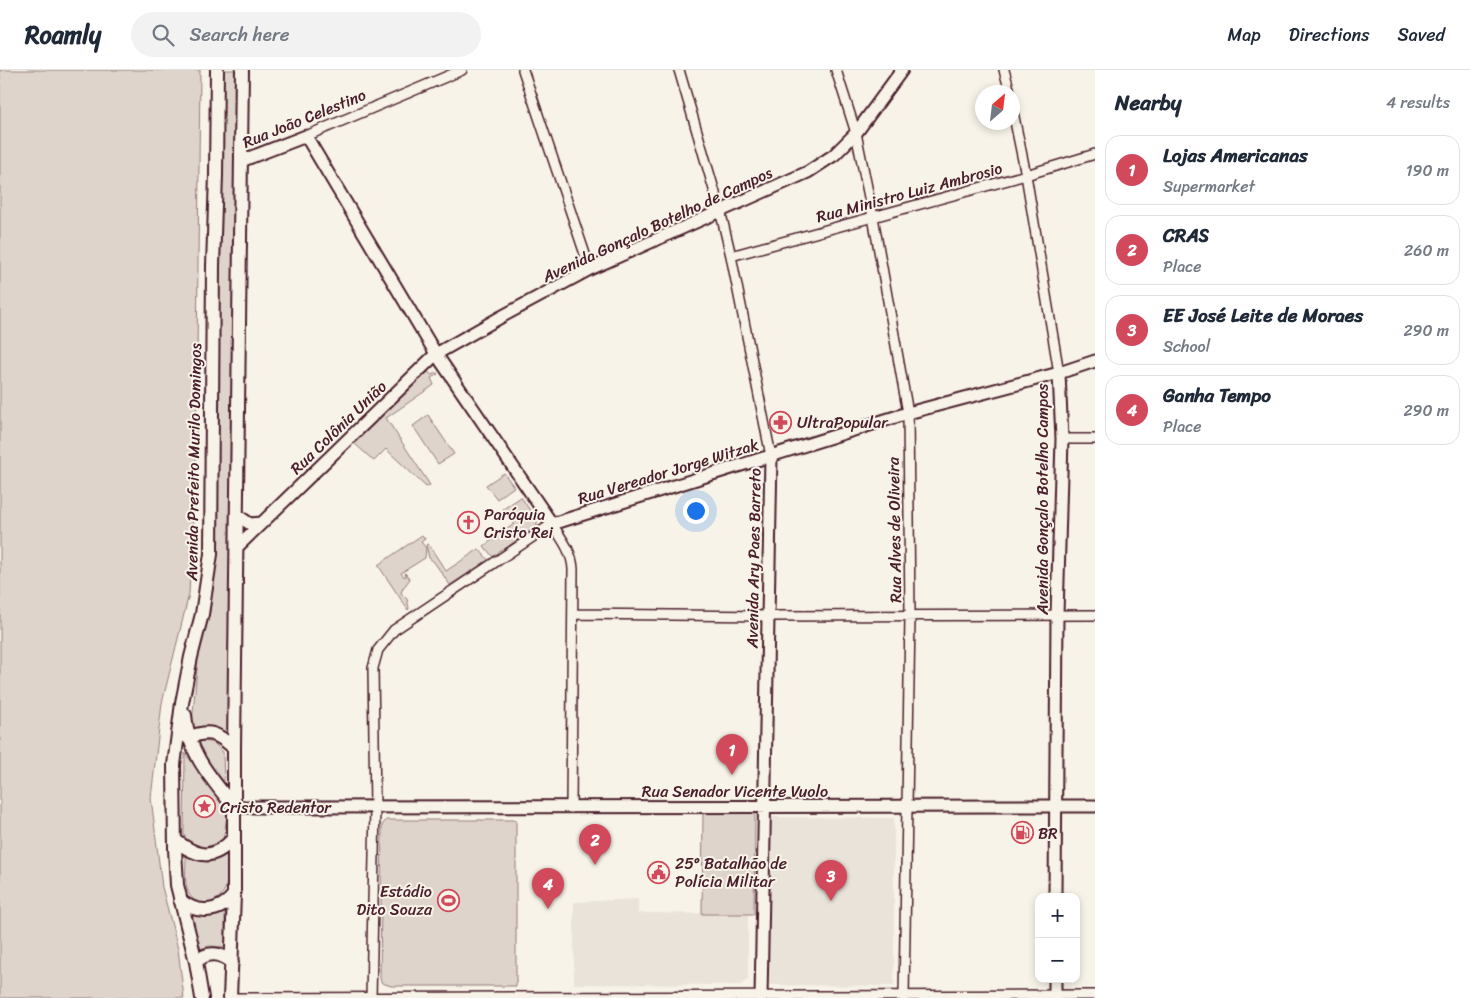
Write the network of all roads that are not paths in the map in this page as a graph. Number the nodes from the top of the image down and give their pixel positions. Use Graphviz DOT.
graph roads {
  1 [pos="217,70"];
  2 [pos="242,70"];
  3 [pos="462,70"];
  4 [pos="523,70"];
  5 [pos="679,70"];
  6 [pos="836,70"];
  7 [pos="902,70"];
  8 [pos="1004,70"];
  9 [pos="1008,85"];
  10 [pos="1017,130"];
  11 [pos="856,133"];
  12 [pos="306,136"];
  13 [pos="1095,154"];
  14 [pos="241,161"];
  15 [pos="1026,175"];
  16 [pos="720,210"];
  17 [pos="873,217"];
  18 [pos="731,256"];
  19 [pos="590,269"];
  20 [pos="436,354"];
  21 [pos="1095,361"];
  22 [pos="1059,373"];
  23 [pos="908,413"];
  24 [pos="1062,439"];
  25 [pos="1095,439"];
  26 [pos="771,456"];
  27 [pos="237,515"];
  28 [pos="262,523"];
  29 [pos="552,524"];
  30 [pos="237,547"];
  31 [pos="574,614"];
  32 [pos="1057,615"];
  33 [pos="768,616"];
  34 [pos="910,616"];
  35 [pos="1095,616"];
  36 [pos="183,695"];
  37 [pos="188,738"];
  38 [pos="234,748"];
  39 [pos="1056,805"];
  40 [pos="765,806"];
  41 [pos="907,806"];
  42 [pos="1095,806"];
  43 [pos="234,807"];
  44 [pos="375,808"];
  45 [pos="571,808"];
  46 [pos="234,838"];
  47 [pos="175,840"];
  48 [pos="1056,893"];
  49 [pos="234,895"];
  50 [pos="180,900"];
  51 [pos="196,962"];
  52 [pos="232,963"];
  53 [pos="1055,983"];
  54 [pos="1095,995"];
  55 [pos="1055,996"];
  56 [pos="371,997"];
  57 [pos="761,997"];
  58 [pos="904,997"];
  59 [pos="202,998"];
  60 [pos="230,998"];
  61 [pos="570,998"];
  1 -- 36 [label="main road, Avenida Prefeito Murilo Domingos"];
  2 -- 14 [label="main road"];
  3 -- 12 [label="street, Rua João Celestino"];
  4 -- 19 [label="street"];
  5 -- 16 [label="street, Avenida Ary Paes Barreto"];
  6 -- 11 [label="street, Rua Alves de Oliveira"];
  7 -- 11 [label="street, Avenida Gonçalo Botelho de Campos"];
  8 -- 9 [label="street"];
  10 -- 15 [label="street, Avenida Gonçalo Botelho Campos"];
  11 -- 16 [label="street, Avenida Gonçalo Botelho de Campos"];
  11 -- 17 [label="street, Rua Alves de Oliveira"];
  12 -- 14 [label="street, Rua João Celestino"];
  12 -- 20 [label="street"];
  13 -- 15 [label="street, Rua Ministro Luiz Ambrosio"];
  14 -- 27 [label="main road"];
  15 -- 17 [label="street, Rua Ministro Luiz Ambrosio"];
  15 -- 22 [label="street, Avenida Gonçalo Botelho Campos"];
  16 -- 18 [label="street, Avenida Ary Paes Barreto"];
  16 -- 19 [label="street, Avenida Gonçalo Botelho de Campos"];
  17 -- 18 [label="street, Rua Ministro Luiz Ambrosio"];
  17 -- 23 [label="street, Rua Alves de Oliveira"];
  18 -- 26 [label="street, Avenida Ary Paes Barreto"];
  19 -- 20 [label="street, Avenida Gonçalo Botelho de Campos"];
  20 -- 28 [label="street, Rua Colônia União"];
  20 -- 29 [label="street"];
  21 -- 22 [label="street, Rua Vereador Jorge Witzak"];
  22 -- 23 [label="street, Rua Vereador Jorge Witzak"];
  22 -- 24 [label="street, Avenida Gonçalo Botelho Campos"];
  23 -- 26 [label="street, Rua Vereador Jorge Witzak"];
  23 -- 34 [label="street, Rua Alves de Oliveira"];
  24 -- 25 [label="street"];
  24 -- 32 [label="street, Avenida Gonçalo Botelho Campos"];
  26 -- 29 [label="street, Rua Vereador Jorge Witzak"];
  26 -- 33 [label="street, Avenida Ary Paes Barreto"];
  27 -- 28 [label="street"];
  27 -- 30 [label="main road"];
  28 -- 30 [label="street, Rua Colônia União"];
  29 -- 31 [label="street"];
  29 -- 44 [label="street, Rua Vereador Jorge Witzak"];
  30 -- 38 [label="main road"];
  31 -- 33 [label="street"];
  31 -- 45 [label="street"];
  32 -- 34 [label="street"];
  32 -- 35 [label="street"];
  32 -- 39 [label="street, Avenida Gonçalo Botelho Campos"];
  33 -- 34 [label="street"];
  33 -- 40 [label="street, Avenida Ary Paes Barreto"];
  34 -- 41 [label="street, Rua Alves de Oliveira"];
  36 -- 37 [label="main road"];
  36 -- 47 [label="main road, Avenida Prefeito Murilo Domingos"];
  37 -- 38 [label="main road"];
  37 -- 43 [label="main road"];
  38 -- 43 [label="main road"];
  39 -- 41 [label="street, Rua Senador Vicente Vuolo"];
  39 -- 42 [label="street, Rua Senador Vicente Vuolo"];
  39 -- 48 [label="street, Avenida Gonçalo Botelho Campos"];
  40 -- 41 [label="street, Rua Senador Vicente Vuolo"];
  40 -- 45 [label="street, Rua Senador Vicente Vuolo"];
  40 -- 57 [label="street, Avenida Ary Paes Barreto"];
  41 -- 58 [label="street, Rua Alves de Oliveira"];
  43 -- 44 [label="street, Rua Senador Vicente Vuolo"];
  43 -- 46 [label="main road"];
  44 -- 45 [label="street, Rua Senador Vicente Vuolo"];
  44 -- 56 [label="street, Rua Vereador Jorge Witzak"];
  46 -- 47 [label="main road"];
  46 -- 49 [label="main road"];
  47 -- 50 [label="main road, Avenida Prefeito Murilo Domingos"];
  49 -- 50 [label="main road"];
  49 -- 52 [label="main road"];
  50 -- 51 [label="main road, Avenida Prefeito Murilo Domingos"];
  51 -- 52 [label="main road"];
  51 -- 59 [label="main road, Avenida Prefeito Murilo Domingos"];
  52 -- 60 [label="main road"];
  53 -- 55 [label="street"];
  54 -- 55 [label="street"];
  55 -- 58 [label="street"];
  56 -- 60 [label="street"];
  56 -- 61 [label="street"];
  57 -- 58 [label="street"];
  57 -- 61 [label="street"];
}
